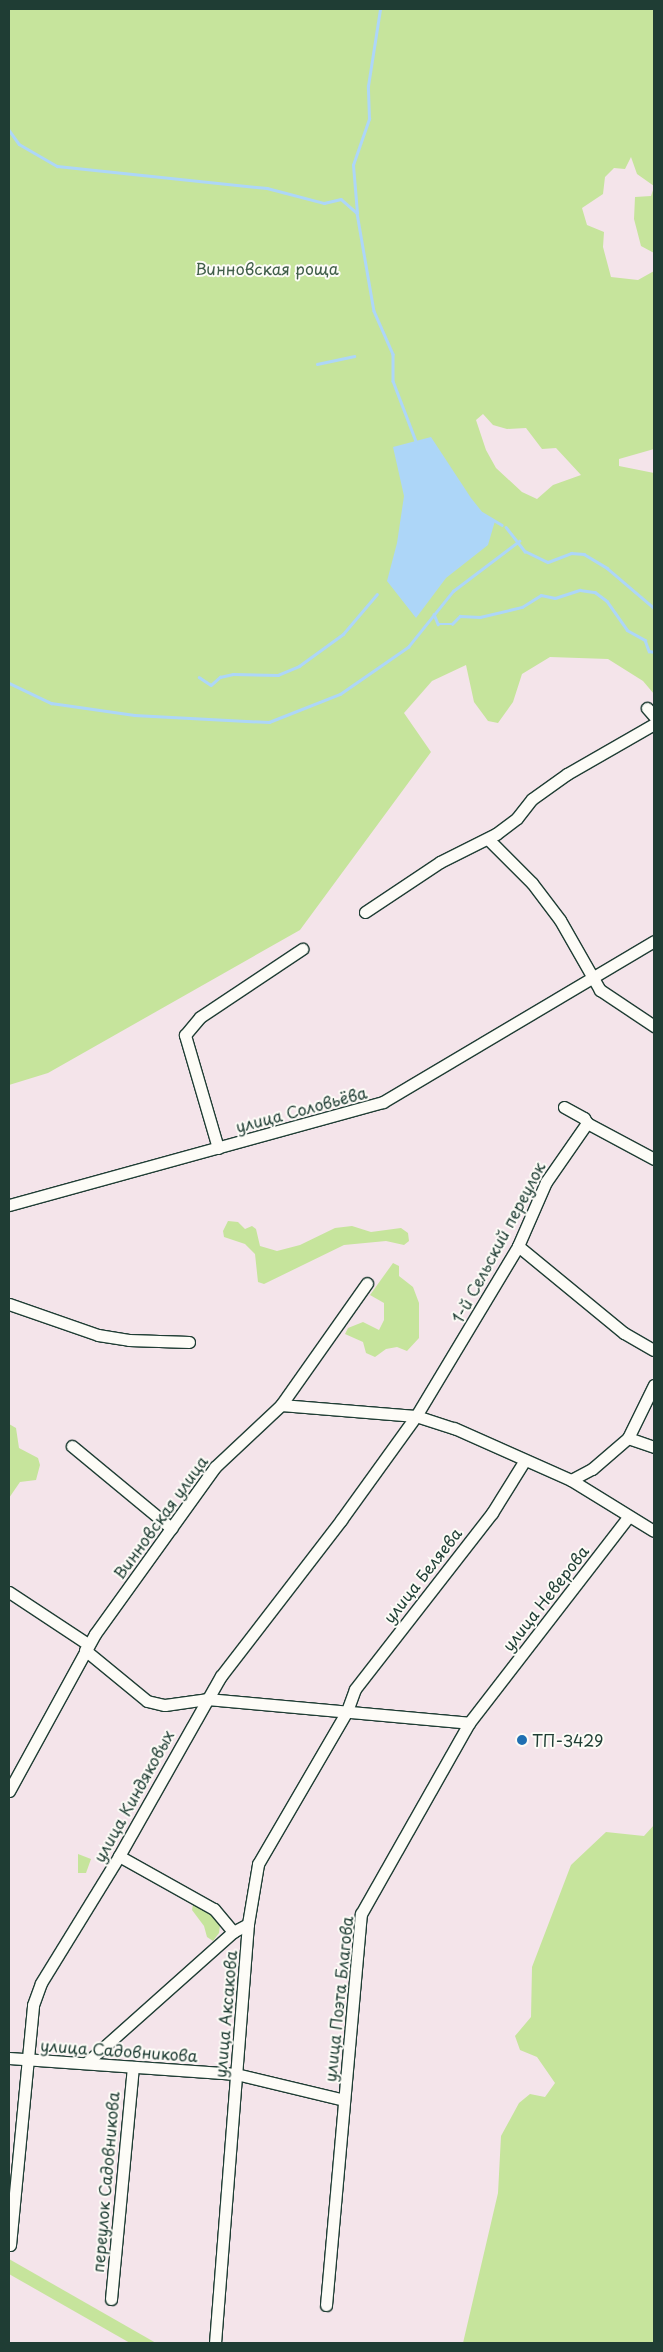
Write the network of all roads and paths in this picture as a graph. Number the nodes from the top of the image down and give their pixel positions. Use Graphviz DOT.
graph roads {
  1 [pos="654,724"];
  2 [pos="488,839"];
  3 [pos="365,912"];
  4 [pos="654,941"];
  5 [pos="302,949"];
  6 [pos="593,977"];
  7 [pos="654,1026"];
  8 [pos="564,1107"];
  9 [pos="587,1123"];
  10 [pos="218,1148"];
  11 [pos="654,1159"];
  12 [pos="9,1205"];
  13 [pos="518,1246"];
  14 [pos="367,1283"];
  15 [pos="9,1304"];
  16 [pos="189,1342"];
  17 [pos="654,1350"];
  18 [pos="654,1385"];
  19 [pos="281,1405"];
  20 [pos="416,1416"];
  21 [pos="628,1438"];
  22 [pos="72,1446"];
  23 [pos="654,1446"];
  24 [pos="525,1460"];
  25 [pos="571,1480"];
  26 [pos="628,1518"];
  27 [pos="171,1528"];
  28 [pos="654,1531"];
  29 [pos="9,1592"];
  30 [pos="87,1647"];
  31 [pos="207,1699"];
  32 [pos="347,1711"];
  33 [pos="469,1723"];
  34 [pos="9,1791"];
  35 [pos="119,1856"];
  36 [pos="248,1924"];
  37 [pos="233,1932"];
  38 [pos="9,2058"];
  39 [pos="28,2059"];
  40 [pos="86,2063"];
  41 [pos="133,2067"];
  42 [pos="236,2074"];
  43 [pos="344,2100"];
  44 [pos="10,2245"];
  45 [pos="111,2300"];
  46 [pos="326,2305"];
  47 [pos="215,2343"];
  1 -- 2 [label="street"];
  2 -- 3 [label="street"];
  2 -- 6 [label="street"];
  4 -- 6 [label="street, улица Соловьёва"];
  5 -- 10 [label="street"];
  6 -- 7 [label="street"];
  6 -- 10 [label="street, улица Соловьёва"];
  8 -- 9 [label="street"];
  9 -- 11 [label="street"];
  9 -- 13 [label="street, 1-й Сельский переулок"];
  10 -- 12 [label="street, улица Соловьёва"];
  13 -- 17 [label="street"];
  13 -- 20 [label="street, 1-й Сельский переулок"];
  14 -- 19 [label="street, Винновская улица"];
  15 -- 16 [label="street"];
  18 -- 21 [label="street"];
  19 -- 20 [label="street"];
  19 -- 27 [label="street, Винновская улица"];
  20 -- 24 [label="street"];
  20 -- 31 [label="street, улица Киндяковых"];
  21 -- 23 [label="street"];
  21 -- 25 [label="street"];
  22 -- 27 [label="street"];
  24 -- 25 [label="street"];
  24 -- 32 [label="street, улица Беляева"];
  25 -- 26 [label="street"];
  26 -- 28 [label="street"];
  26 -- 33 [label="street, улица Неверова"];
  27 -- 30 [label="street, Винновская улица"];
  29 -- 30 [label="street"];
  30 -- 31 [label="street"];
  30 -- 34 [label="street, Винновская улица"];
  31 -- 32 [label="street"];
  31 -- 35 [label="street, улица Киндяковых"];
  32 -- 33 [label="street"];
  32 -- 36 [label="street, улица Аксакова"];
  33 -- 43 [label="street, улица Поэта Благова"];
  35 -- 37 [label="street"];
  35 -- 39 [label="street, улица Киндяковых"];
  36 -- 37 [label="street"];
  36 -- 42 [label="street, улица Аксакова"];
  37 -- 40 [label="street"];
  38 -- 39 [label="street, улица Садовникова"];
  39 -- 40 [label="street, улица Садовникова"];
  39 -- 44 [label="street, улица Киндяковых"];
  40 -- 41 [label="street, улица Садовникова"];
  41 -- 42 [label="street, улица Садовникова"];
  41 -- 45 [label="street, переулок Садовникова"];
  42 -- 43 [label="street, улица Садовникова"];
  42 -- 47 [label="street, улица Аксакова"];
  43 -- 46 [label="street, улица Поэта Благова"];
}
